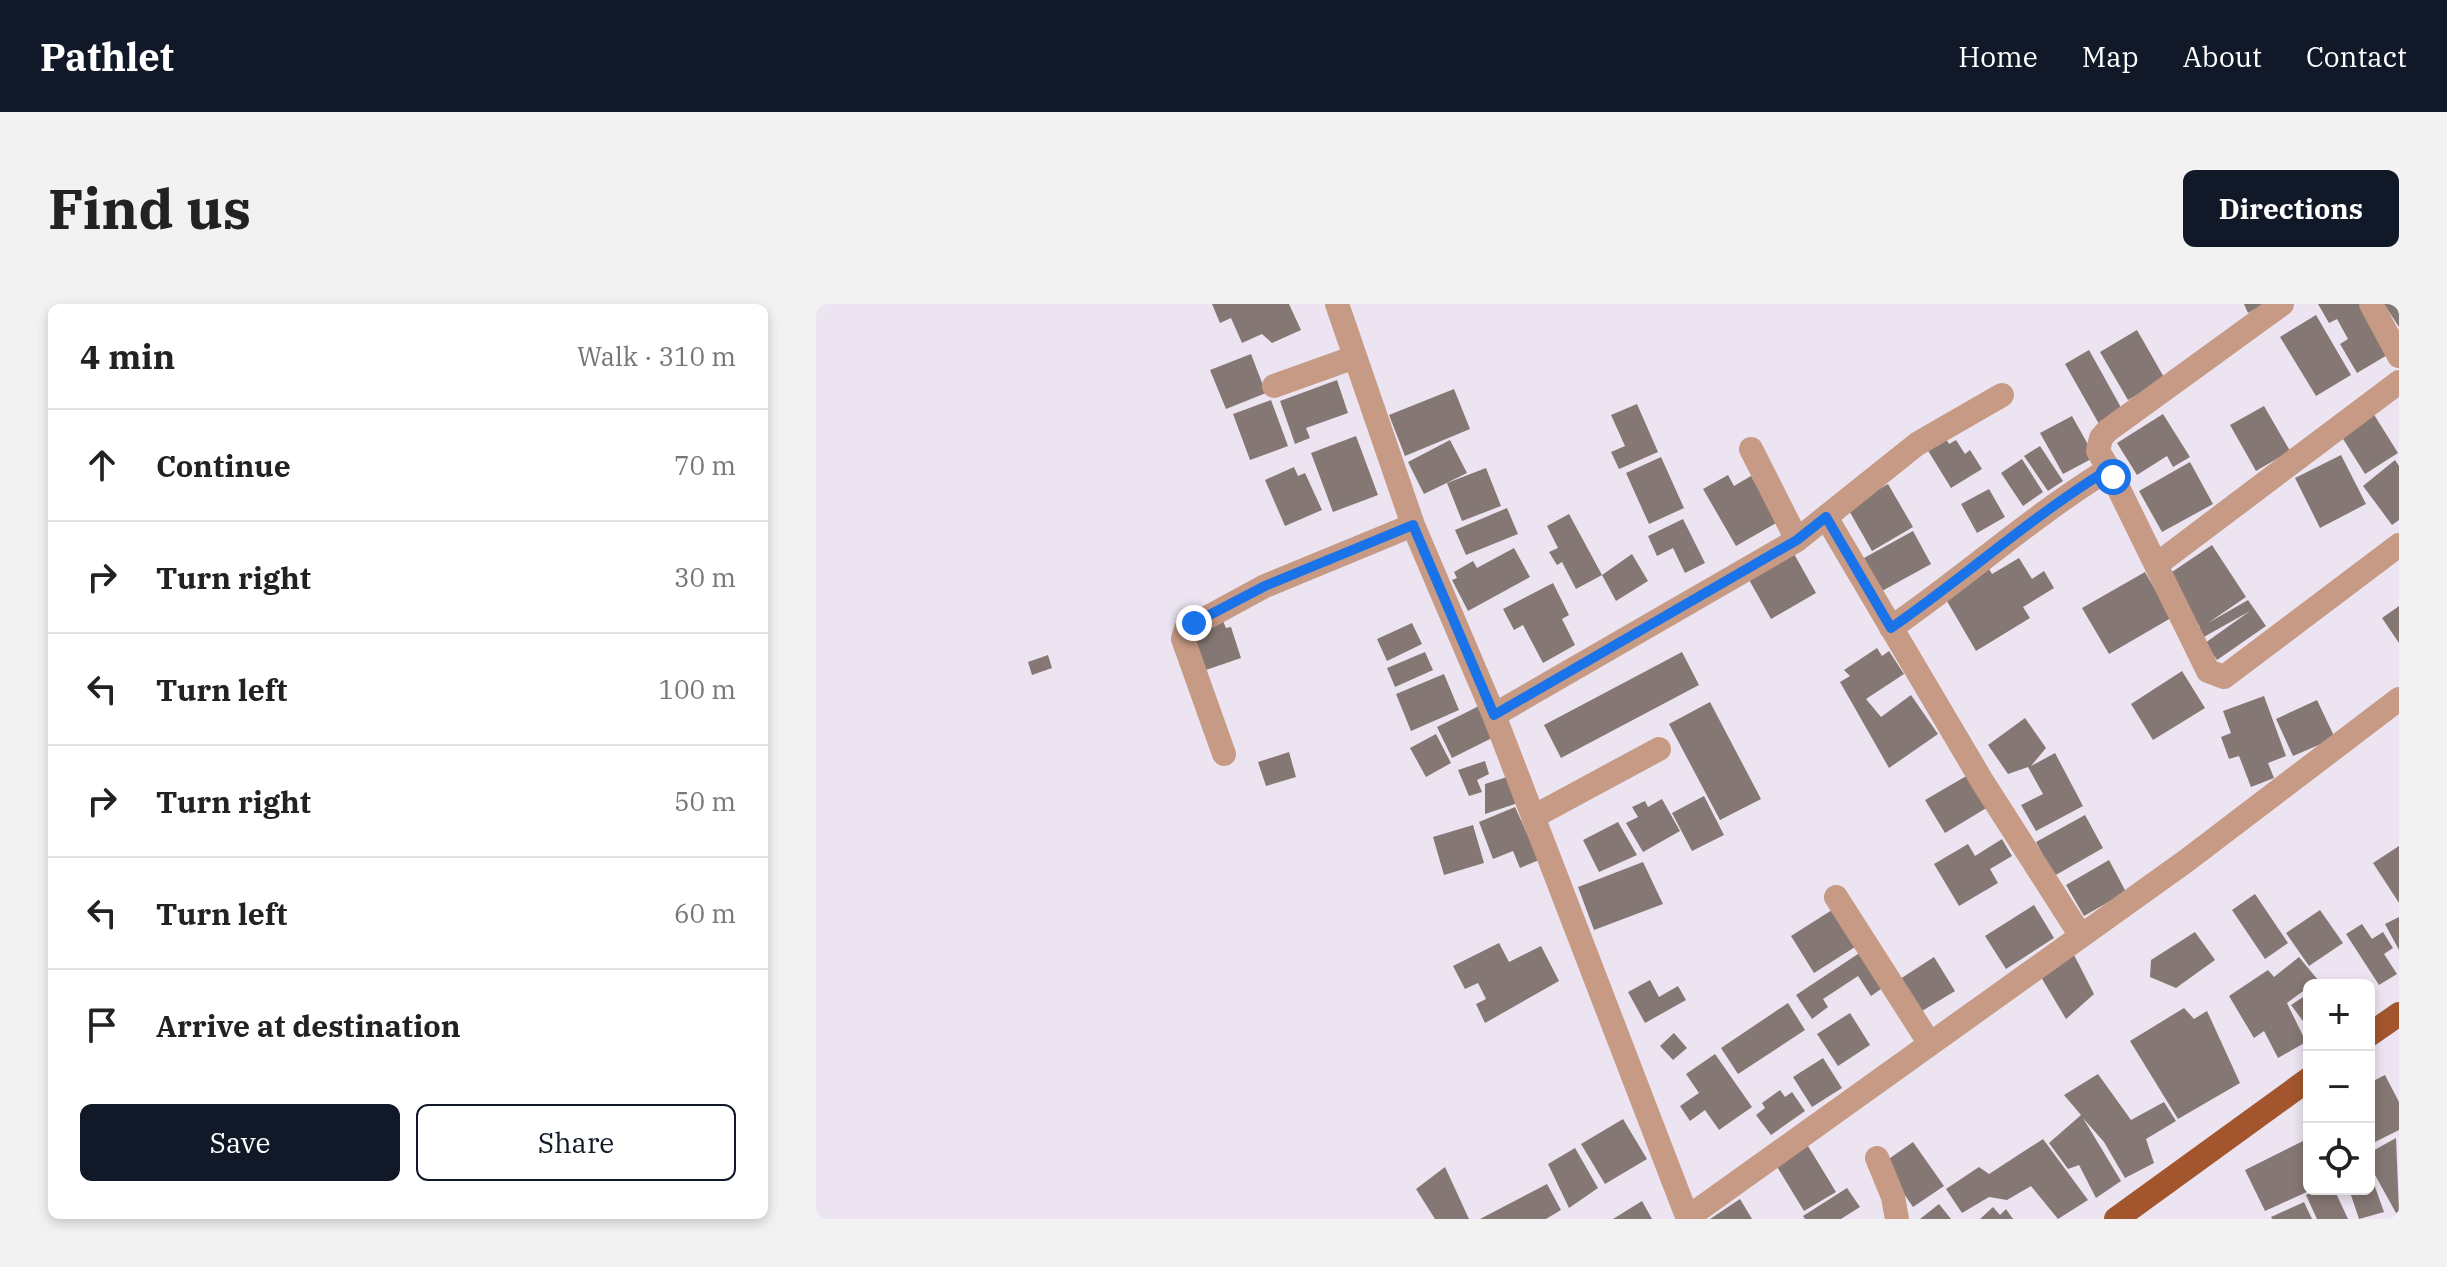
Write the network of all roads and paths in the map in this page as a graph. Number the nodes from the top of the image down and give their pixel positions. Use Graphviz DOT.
graph roads {
  1 [pos="1337,304"];
  2 [pos="2282,304"];
  3 [pos="2371,304"];
  4 [pos="2399,356"];
  5 [pos="1355,357"];
  6 [pos="2399,382"];
  7 [pos="1274,386"];
  8 [pos="2002,395"];
  9 [pos="1751,449"];
  10 [pos="2109,469"];
  11 [pos="1826,517"];
  12 [pos="1413,525"];
  13 [pos="1797,540"];
  14 [pos="2399,545"];
  15 [pos="2156,565"];
  16 [pos="1891,628"];
  17 [pos="2399,699"];
  18 [pos="1494,715"];
  19 [pos="1659,749"];
  20 [pos="1224,754"];
  21 [pos="1533,817"];
  22 [pos="1836,897"];
  23 [pos="2081,936"];
  24 [pos="2399,1014"];
  25 [pos="2375,1031"];
  26 [pos="1930,1044"];
  27 [pos="2303,1083"];
  28 [pos="1877,1158"];
  29 [pos="1687,1219"];
  30 [pos="1897,1219"];
  31 [pos="2116,1219"];
  1 -- 5 [label="street"];
  2 -- 10 [label="street"];
  3 -- 4 [label="street"];
  5 -- 7 [label="street"];
  5 -- 12 [label="street"];
  6 -- 15 [label="street"];
  8 -- 11 [label="street"];
  9 -- 13 [label="street"];
  10 -- 15 [label="street"];
  10 -- 16 [label="street"];
  11 -- 13 [label="street"];
  11 -- 16 [label="street"];
  12 -- 18 [label="street"];
  12 -- 20 [label="street"];
  13 -- 18 [label="street"];
  14 -- 15 [label="street"];
  16 -- 23 [label="street"];
  17 -- 23 [label="street"];
  18 -- 21 [label="street"];
  19 -- 21 [label="street"];
  21 -- 29 [label="street"];
  22 -- 26 [label="street"];
  23 -- 26 [label="street"];
  24 -- 25 [label="main road"];
  26 -- 29 [label="street"];
  27 -- 31 [label="main road"];
  28 -- 30 [label="street"];
}
